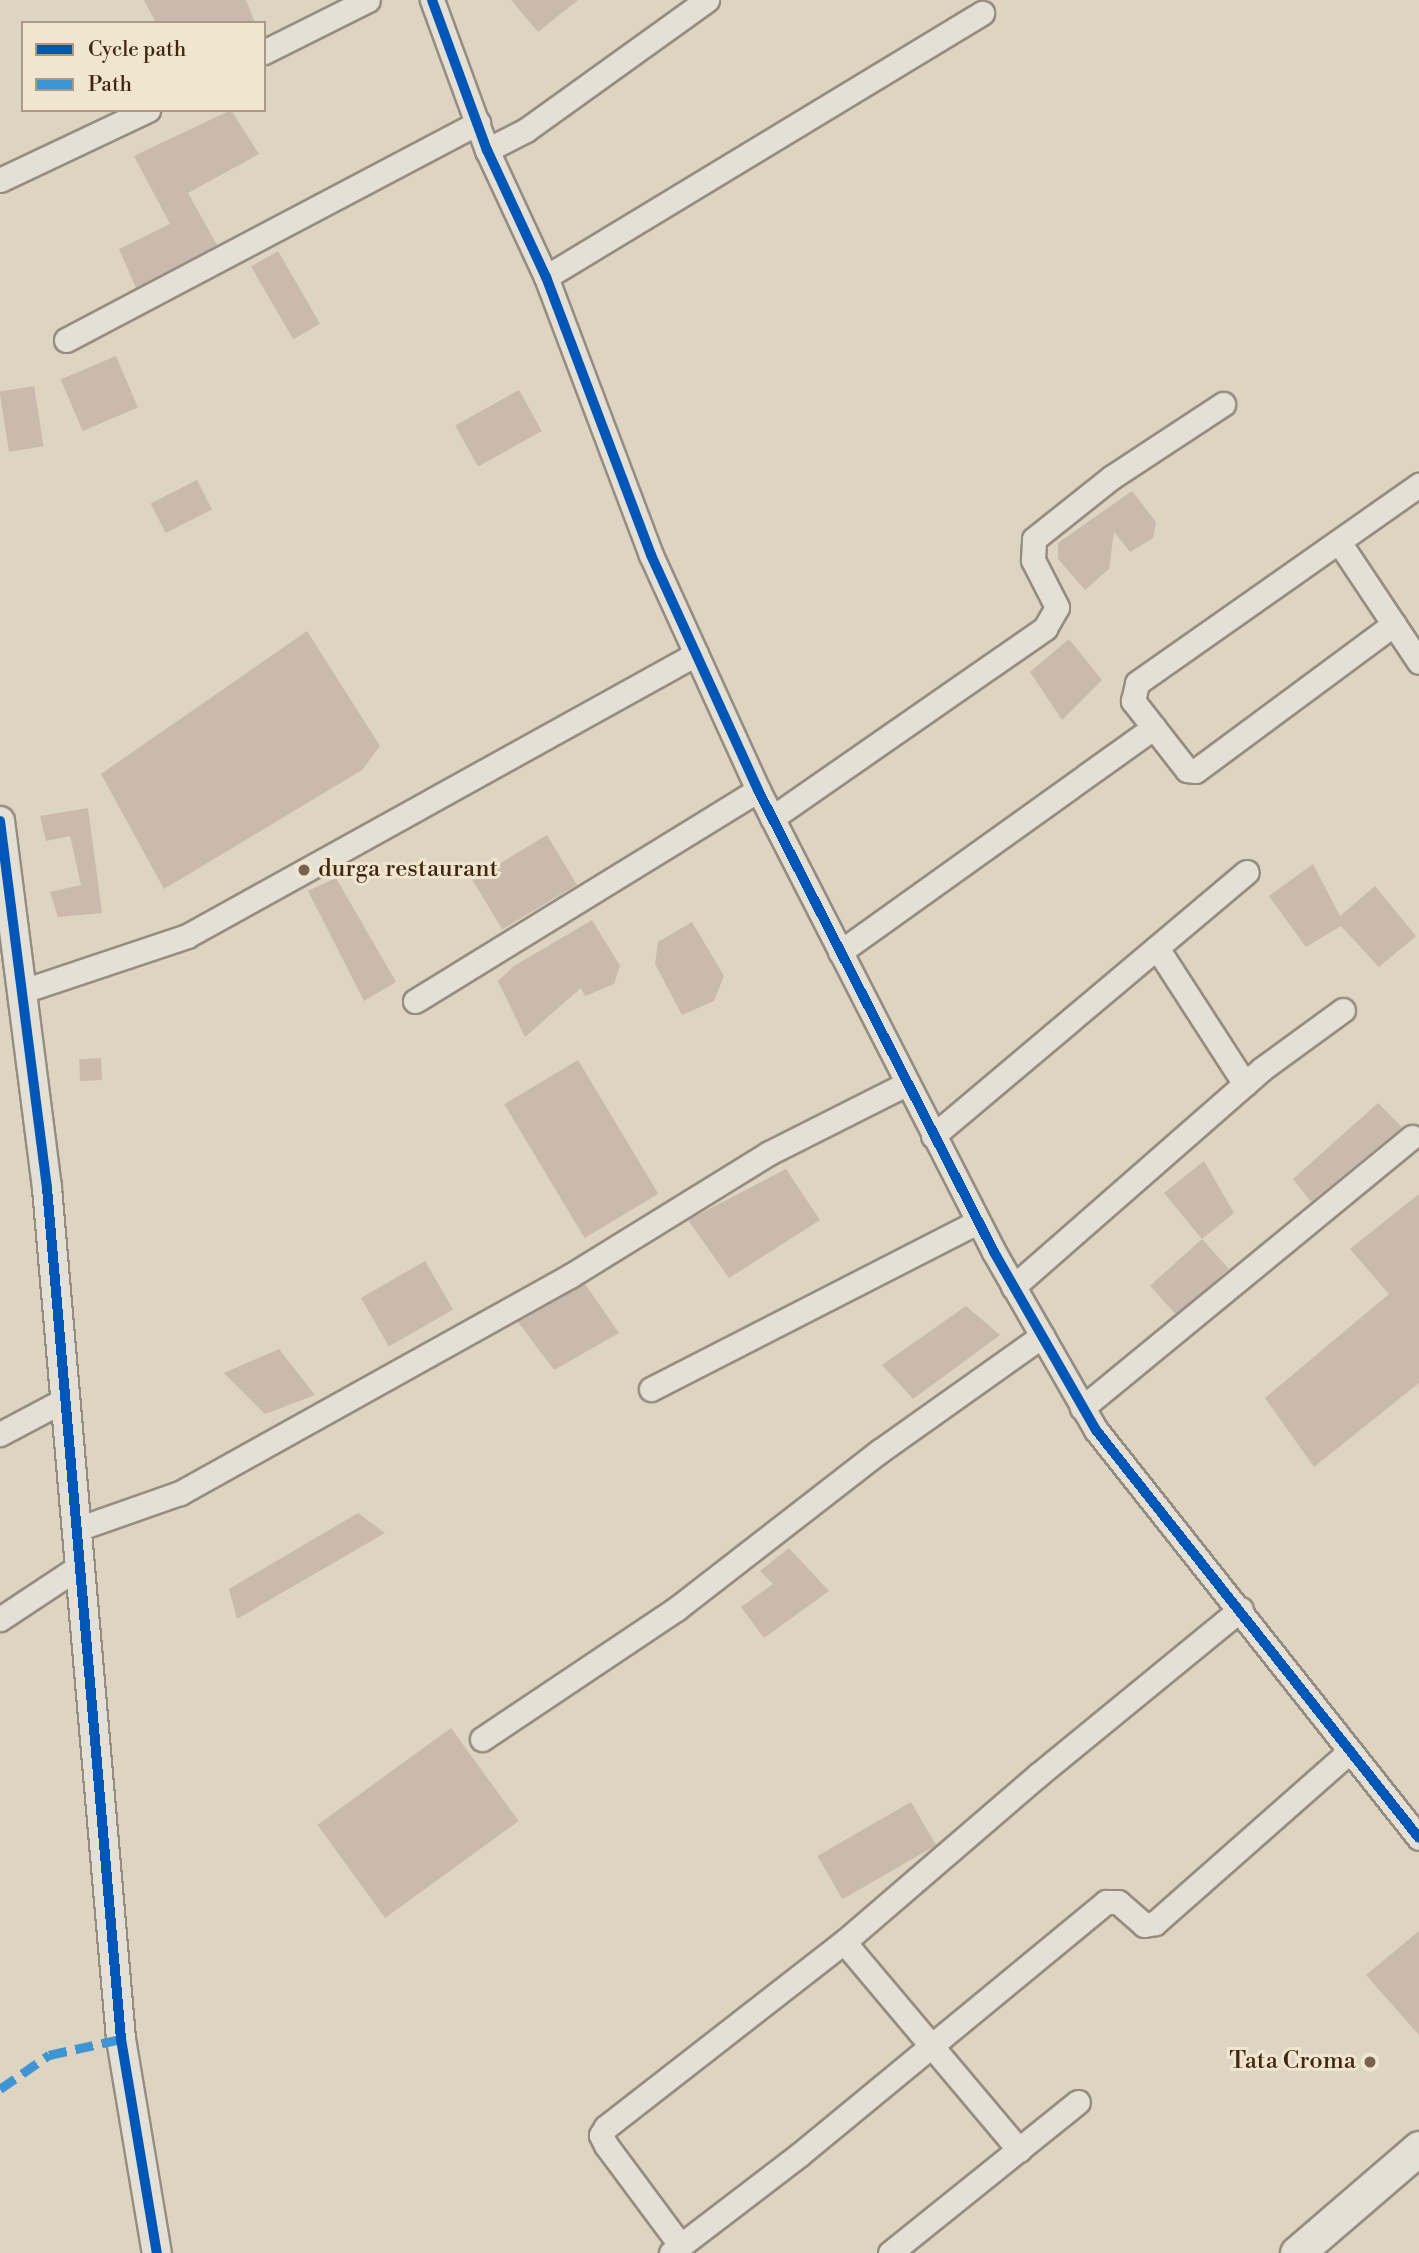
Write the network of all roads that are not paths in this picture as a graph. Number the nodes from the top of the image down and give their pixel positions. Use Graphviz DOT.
graph roads {
  1 [pos="368,0"];
  2 [pos="432,0"];
  3 [pos="707,0"];
  4 [pos="982,13"];
  5 [pos="266,51"];
  6 [pos="144,112"];
  7 [pos="478,123"];
  8 [pos="486,150"];
  9 [pos="0,180"];
  10 [pos="546,277"];
  11 [pos="66,340"];
  12 [pos="1223,404"];
  13 [pos="1419,485"];
  14 [pos="1339,541"];
  15 [pos="1394,624"];
  16 [pos="696,654"];
  17 [pos="1419,662"];
  18 [pos="1154,727"];
  19 [pos="758,790"];
  20 [pos="772,818"];
  21 [pos="0,821"];
  22 [pos="1247,872"];
  23 [pos="1157,948"];
  24 [pos="839,952"];
  25 [pos="20,992"];
  26 [pos="415,1001"];
  27 [pos="1343,1010"];
  28 [pos="906,1084"];
  29 [pos="1245,1084"];
  30 [pos="933,1136"];
  31 [pos="1412,1137"];
  32 [pos="978,1222"];
  33 [pos="1013,1287"];
  34 [pos="1042,1336"];
  35 [pos="651,1389"];
  36 [pos="66,1399"];
  37 [pos="1082,1408"];
  38 [pos="0,1434"];
  39 [pos="77,1529"];
  40 [pos="80,1566"];
  41 [pos="1241,1609"];
  42 [pos="0,1619"];
  43 [pos="482,1739"];
  44 [pos="1350,1751"];
  45 [pos="1419,1838"];
  46 [pos="844,1942"];
  47 [pos="933,2046"];
  48 [pos="1078,2102"];
  49 [pos="1419,2148"];
  50 [pos="1019,2150"];
  51 [pos="676,2249"];
  52 [pos="157,2253"];
  53 [pos="890,2253"];
  54 [pos="1297,2253"];
  1 -- 5 [label="street"];
  2 -- 7 [label="street"];
  3 -- 8 [label="street"];
  4 -- 10 [label="street"];
  6 -- 9 [label="street"];
  7 -- 8 [label="street"];
  7 -- 11 [label="street"];
  8 -- 10 [label="street"];
  10 -- 16 [label="street"];
  12 -- 20 [label="street"];
  13 -- 14 [label="street"];
  14 -- 15 [label="street"];
  14 -- 18 [label="street"];
  15 -- 17 [label="street"];
  15 -- 18 [label="street"];
  16 -- 19 [label="street"];
  16 -- 25 [label="street"];
  18 -- 24 [label="street"];
  19 -- 20 [label="street"];
  19 -- 26 [label="street"];
  20 -- 24 [label="street"];
  21 -- 25 [label="street"];
  22 -- 23 [label="street"];
  23 -- 29 [label="street"];
  23 -- 30 [label="street"];
  24 -- 28 [label="street"];
  25 -- 36 [label="street"];
  27 -- 29 [label="street"];
  28 -- 30 [label="street"];
  28 -- 39 [label="street"];
  29 -- 33 [label="street"];
  30 -- 32 [label="street"];
  31 -- 37 [label="street"];
  32 -- 33 [label="street"];
  32 -- 35 [label="street"];
  33 -- 34 [label="street"];
  34 -- 37 [label="street"];
  34 -- 43 [label="street"];
  36 -- 38 [label="street"];
  36 -- 39 [label="street"];
  37 -- 41 [label="street"];
  39 -- 40 [label="street"];
  40 -- 42 [label="street"];
  40 -- 52 [label="street"];
  41 -- 44 [label="street"];
  41 -- 46 [label="street"];
  44 -- 45 [label="street"];
  44 -- 47 [label="street"];
  46 -- 47 [label="street"];
  46 -- 51 [label="street"];
  47 -- 50 [label="street"];
  47 -- 51 [label="street"];
  48 -- 50 [label="street"];
  49 -- 54 [label="main road"];
  50 -- 53 [label="street"];
}
